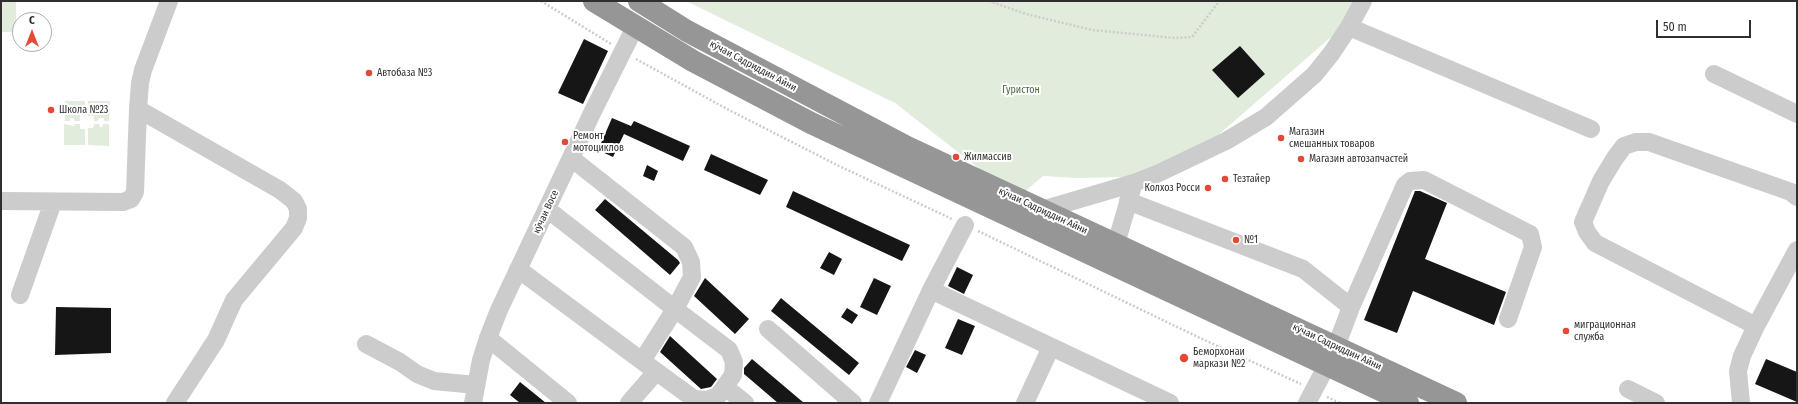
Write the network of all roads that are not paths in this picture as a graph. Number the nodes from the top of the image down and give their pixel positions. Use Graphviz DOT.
graph roads {
  1 [pos="169,1"];
  2 [pos="594,1"];
  3 [pos="639,1"];
  4 [pos="1363,1"];
  5 [pos="635,27"];
  6 [pos="1349,27"];
  7 [pos="1714,74"];
  8 [pos="138,108"];
  9 [pos="1797,114"];
  10 [pos="1591,129"];
  11 [pos="571,158"];
  12 [pos="1134,183"];
  13 [pos="1797,197"];
  14 [pos="1,201"];
  15 [pos="1128,201"];
  16 [pos="53,202"];
  17 [pos="547,209"];
  18 [pos="1042,210"];
  19 [pos="965,225"];
  20 [pos="1116,244"];
  21 [pos="1797,250"];
  22 [pos="518,269"];
  23 [pos="931,290"];
  24 [pos="20,295"];
  25 [pos="1351,307"];
  26 [pos="675,309"];
  27 [pos="1508,319"];
  28 [pos="1756,326"];
  29 [pos="768,329"];
  30 [pos="488,338"];
  31 [pos="366,344"];
  32 [pos="1051,348"];
  33 [pos="1331,356"];
  34 [pos="642,361"];
  35 [pos="656,372"];
  36 [pos="476,385"];
  37 [pos="725,387"];
  38 [pos="1628,389"];
  39 [pos="1310,396"];
  40 [pos="175,403"];
  41 [pos="474,403"];
  42 [pos="568,403"];
  43 [pos="629,403"];
  44 [pos="745,403"];
  45 [pos="853,403"];
  46 [pos="878,403"];
  47 [pos="1025,403"];
  48 [pos="1170,403"];
  49 [pos="1408,403"];
  50 [pos="1456,403"];
  51 [pos="1656,403"];
  52 [pos="1741,403"];
  1 -- 8 [label="street"];
  2 -- 5 [label="highway, кӯчаи Садриддин Айни"];
  3 -- 18 [label="highway, кӯчаи Садриддин Айни"];
  4 -- 6 [label="street"];
  5 -- 11 [label="street, кӯчаи Восе"];
  5 -- 33 [label="highway, кӯчаи Садриддин Айни"];
  6 -- 10 [label="street"];
  6 -- 12 [label="street"];
  7 -- 9 [label="street"];
  8 -- 16 [label="street"];
  8 -- 40 [label="street"];
  11 -- 17 [label="street, кӯчаи Восе"];
  11 -- 26 [label="street"];
  12 -- 15 [label="street"];
  12 -- 18 [label="street"];
  13 -- 28 [label="street"];
  14 -- 16 [label="street"];
  15 -- 20 [label="street"];
  15 -- 25 [label="street"];
  16 -- 24 [label="street"];
  17 -- 22 [label="street, кӯчаи Восе"];
  17 -- 26 [label="street"];
  18 -- 20 [label="highway, кӯчаи Садриддин Айни"];
  19 -- 23 [label="street"];
  20 -- 33 [label="highway, кӯчаи Садриддин Айни"];
  21 -- 28 [label="street"];
  22 -- 30 [label="street, кӯчаи Восе"];
  22 -- 34 [label="street"];
  23 -- 32 [label="street"];
  23 -- 46 [label="street"];
  25 -- 27 [label="street"];
  25 -- 33 [label="street"];
  26 -- 34 [label="street"];
  26 -- 37 [label="street"];
  28 -- 52 [label="street"];
  29 -- 45 [label="street"];
  30 -- 36 [label="street, кӯчаи Восе"];
  30 -- 42 [label="street"];
  31 -- 36 [label="street"];
  32 -- 47 [label="street"];
  32 -- 48 [label="street"];
  33 -- 39 [label="street"];
  33 -- 49 [label="highway, кӯчаи Садриддин Айни"];
  33 -- 50 [label="highway, кӯчаи Садриддин Айни"];
  34 -- 35 [label="street"];
  35 -- 37 [label="street"];
  35 -- 43 [label="street"];
  36 -- 41 [label="street, кӯчаи Восе"];
  37 -- 44 [label="street"];
  38 -- 51 [label="street"];
}
